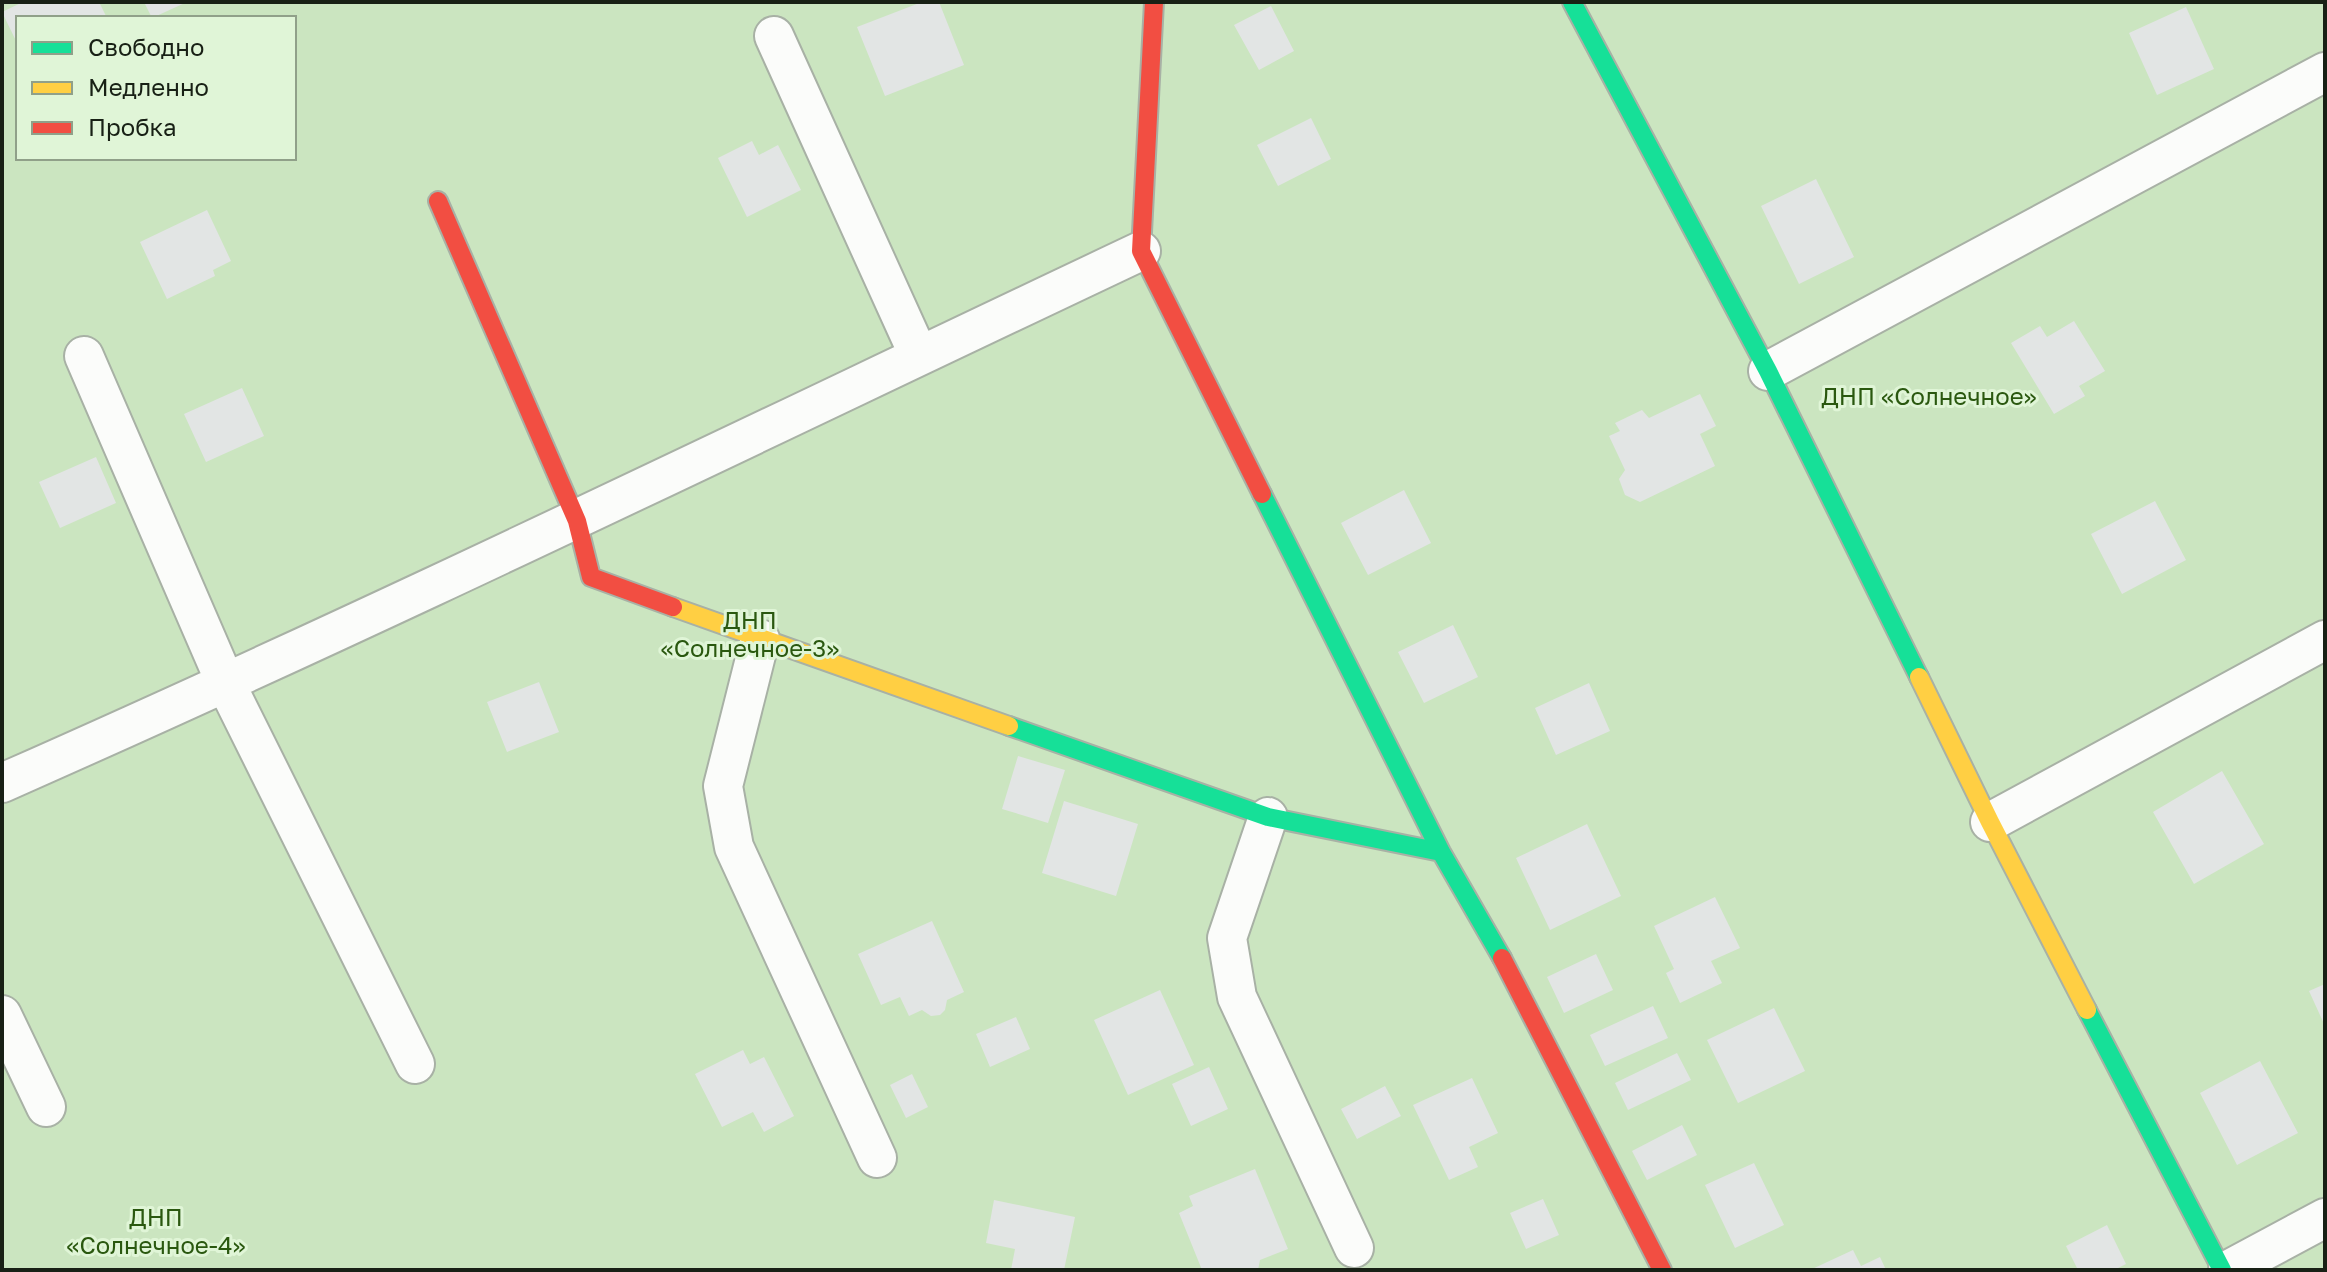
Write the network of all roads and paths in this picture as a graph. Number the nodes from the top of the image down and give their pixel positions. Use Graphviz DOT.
graph roads {
  1 [pos="1154,2"];
  2 [pos="1572,2"];
  3 [pos="774,36"];
  4 [pos="2325,72"];
  5 [pos="438,201"];
  6 [pos="1141,251"];
  7 [pos="84,356"];
  8 [pos="919,356"];
  9 [pos="1768,371"];
  10 [pos="577,521"];
  11 [pos="760,639"];
  12 [pos="2325,640"];
  13 [pos="226,684"];
  14 [pos="2,783"];
  15 [pos="1268,817"];
  16 [pos="1990,822"];
  17 [pos="1441,852"];
  18 [pos="2,1015"];
  19 [pos="415,1064"];
  20 [pos="46,1107"];
  21 [pos="877,1158"];
  22 [pos="2325,1218"];
  23 [pos="1354,1248"];
  24 [pos="1662,1270"];
  25 [pos="2225,1270"];
  1 -- 6 [label="street"];
  2 -- 9 [label="street"];
  3 -- 8 [label="street"];
  4 -- 9 [label="street"];
  5 -- 10 [label="street"];
  6 -- 8 [label="street"];
  6 -- 17 [label="street"];
  7 -- 13 [label="street"];
  8 -- 10 [label="street"];
  9 -- 16 [label="street"];
  10 -- 11 [label="street"];
  10 -- 13 [label="street"];
  11 -- 15 [label="street"];
  11 -- 21 [label="street"];
  12 -- 16 [label="street"];
  13 -- 14 [label="street"];
  13 -- 19 [label="street"];
  15 -- 17 [label="street"];
  15 -- 23 [label="street"];
  16 -- 25 [label="street"];
  17 -- 24 [label="street"];
  18 -- 20 [label="street"];
  22 -- 25 [label="street"];
}
